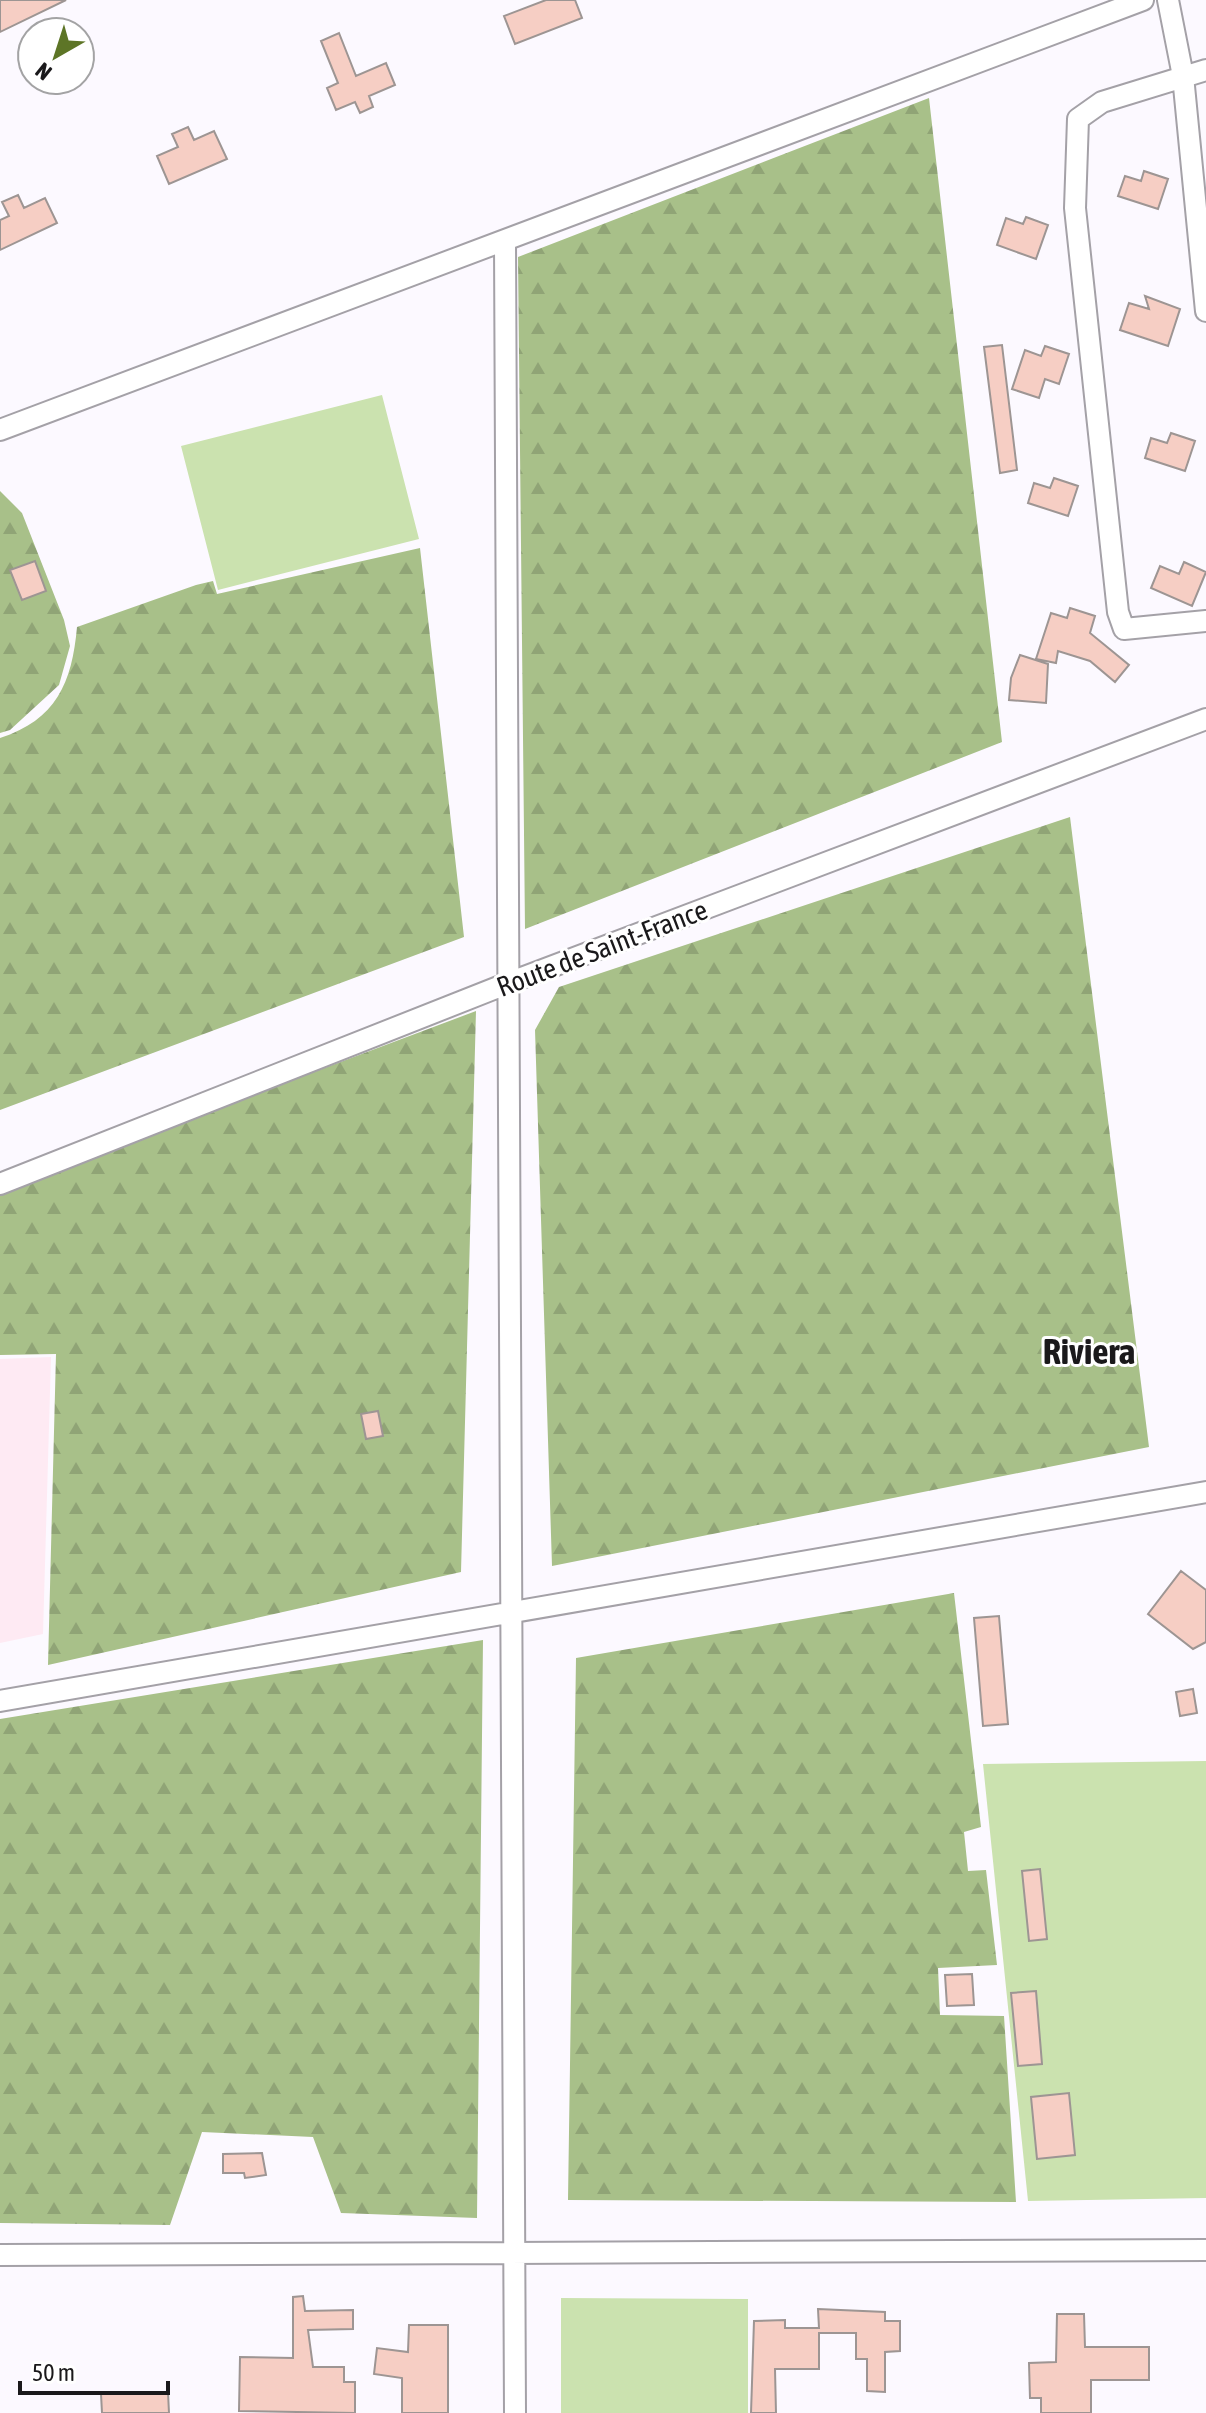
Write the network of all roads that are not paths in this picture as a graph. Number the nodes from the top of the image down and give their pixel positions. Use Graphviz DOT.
graph roads {
  1 [pos="1143,0"];
  2 [pos="1168,0"];
  3 [pos="1206,70"];
  4 [pos="1183,76"];
  5 [pos="505,243"];
  6 [pos="1206,311"];
  7 [pos="0,430"];
  8 [pos="1206,621"];
  9 [pos="1206,719"];
  10 [pos="511,982"];
  11 [pos="0,1184"];
  12 [pos="1206,1492"];
  13 [pos="513,1612"];
  14 [pos="0,1701"];
  15 [pos="1206,2250"];
  16 [pos="517,2254"];
  17 [pos="0,2255"];
  18 [pos="515,2413"];
  1 -- 5 [label="street"];
  2 -- 4 [label="street"];
  3 -- 4 [label="street"];
  4 -- 6 [label="street"];
  4 -- 8 [label="street"];
  5 -- 7 [label="street"];
  5 -- 10 [label="street"];
  9 -- 10 [label="street, Route de Saint-France"];
  10 -- 11 [label="street, Route de Saint-France"];
  10 -- 13 [label="street"];
  12 -- 13 [label="street"];
  13 -- 14 [label="street"];
  13 -- 16 [label="street"];
  15 -- 16 [label="street"];
  16 -- 17 [label="street"];
  16 -- 18 [label="street"];
}
